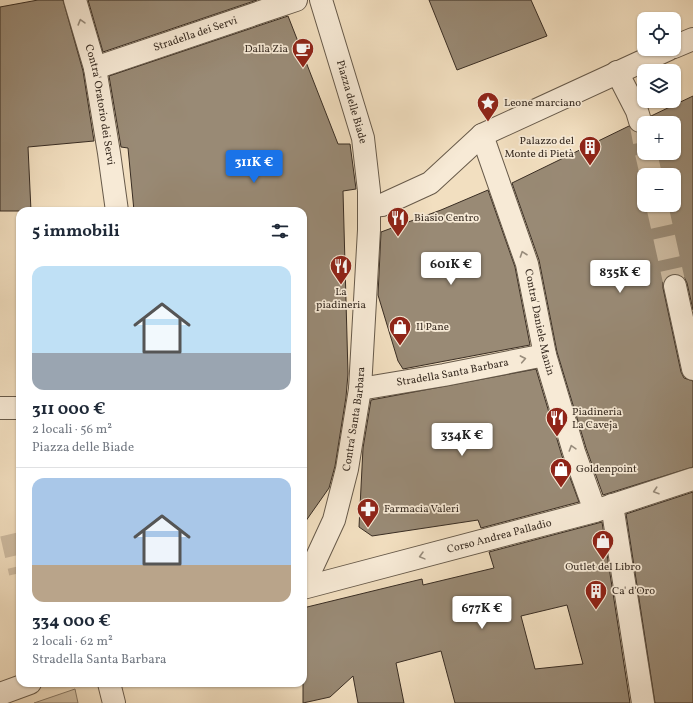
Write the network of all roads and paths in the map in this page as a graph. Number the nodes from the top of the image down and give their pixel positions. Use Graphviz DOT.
graph roads {
  1 [pos="75,0"];
  2 [pos="296,0"];
  3 [pos="321,0"];
  4 [pos="693,39"];
  5 [pos="681,44"];
  6 [pos="653,56"];
  7 [pos="95,68"];
  8 [pos="617,72"];
  9 [pos="638,116"];
  10 [pos="480,136"];
  11 [pos="370,206"];
  12 [pos="117,207"];
  13 [pos="367,243"];
  14 [pos="675,286"];
  15 [pos="545,355"];
  16 [pos="693,368"];
  17 [pos="360,388"];
  18 [pos="0,408"];
  19 [pos="16,408"];
  20 [pos="693,479"];
  21 [pos="604,508"];
  22 [pos="307,579"];
  23 [pos="307,587"];
  24 [pos="19,687"];
  25 [pos="110,687"];
  26 [pos="0,694"];
  27 [pos="114,703"];
  28 [pos="643,703"];
  7 -- 1 [label="street, Contra' Oratorio dei Servi, one-way"];
  2 -- 7 [label="street, Stradella dei Servi"];
  3 -- 11 [label="street, Piazza delle Biade"];
  4 -- 5 [label="street"];
  6 -- 8 [label="street"];
  7 -- 12 [label="street, Contra' Oratorio dei Servi"];
  8 -- 9 [label="street"];
  8 -- 10 [label="street"];
  10 -- 11 [label="street"];
  15 -- 10 [label="street, Contra' Daniele Manin, one-way"];
  11 -- 13 [label="street, Piazza delle Biade"];
  13 -- 17 [label="street, Contra' Santa Barbara"];
  14 -- 16 [label="street"];
  17 -- 15 [label="street, Stradella Santa Barbara, one-way"];
  21 -- 15 [label="street, Contra' Daniele Manin, one-way"];
  17 -- 22 [label="street, Contra' Santa Barbara"];
  18 -- 19 [label="street"];
  20 -- 21 [label="street, Corso Andrea Palladio, one-way"];
  21 -- 23 [label="street, Corso Andrea Palladio, one-way"];
  21 -- 28 [label="street, Contra' Daniele Manin"];
  24 -- 26 [label="street"];
  25 -- 27 [label="street"];
}
